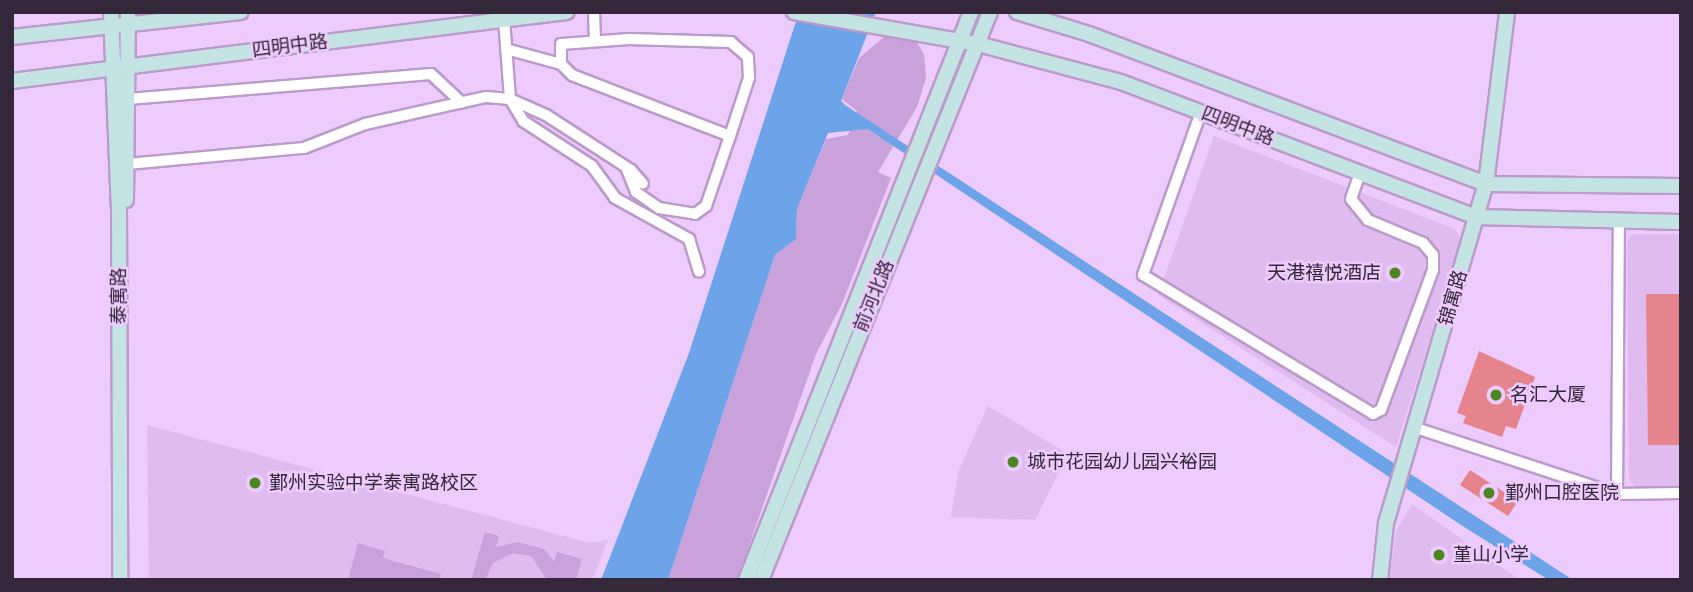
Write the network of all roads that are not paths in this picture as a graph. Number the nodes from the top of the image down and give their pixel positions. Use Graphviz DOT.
graph roads {
  1 [pos="241,12"];
  2 [pos="567,12"];
  3 [pos="594,12"];
  4 [pos="794,12"];
  5 [pos="971,12"];
  6 [pos="990,12"];
  7 [pos="1017,12"];
  8 [pos="1507,12"];
  9 [pos="128,18"];
  10 [pos="111,19"];
  11 [pos="504,19"];
  12 [pos="12,37"];
  13 [pos="595,40"];
  14 [pos="960,41"];
  15 [pos="978,44"];
  16 [pos="506,49"];
  17 [pos="561,64"];
  18 [pos="128,66"];
  19 [pos="111,69"];
  20 [pos="12,81"];
  21 [pos="128,99"];
  22 [pos="510,99"];
  23 [pos="462,103"];
  24 [pos="1200,112"];
  25 [pos="730,136"];
  26 [pos="127,164"];
  27 [pos="626,167"];
  28 [pos="1360,173"];
  29 [pos="643,184"];
  30 [pos="1486,184"];
  31 [pos="1681,186"];
  32 [pos="1476,217"];
  33 [pos="1619,220"];
  34 [pos="1681,222"];
  35 [pos="699,271"];
  36 [pos="1416,428"];
  37 [pos="1681,493"];
  38 [pos="1617,494"];
  39 [pos="120,580"];
  40 [pos="130,580"];
  41 [pos="746,580"];
  42 [pos="761,580"];
  43 [pos="1380,580"];
  1 -- 9 [label="main road"];
  2 -- 11 [label="main road, 四明中路"];
  3 -- 13 [label="street"];
  4 -- 14 [label="main road, 四明中路"];
  5 -- 14 [label="main road, 前河北路"];
  6 -- 15 [label="main road, 前河北路"];
  7 -- 30 [label="main road, 四明中路"];
  8 -- 30 [label="main road, 锦寓路"];
  9 -- 10 [label="main road"];
  9 -- 18 [label="main road, 泰寓路"];
  10 -- 12 [label="main road"];
  10 -- 19 [label="main road, 泰寓路"];
  11 -- 16 [label="street"];
  11 -- 18 [label="main road, 四明中路"];
  13 -- 17 [label="street"];
  13 -- 25 [label="street"];
  14 -- 15 [label="main road, 四明中路"];
  14 -- 41 [label="main road, 前河北路"];
  15 -- 24 [label="main road, 四明中路"];
  15 -- 42 [label="main road, 前河北路"];
  16 -- 17 [label="street"];
  16 -- 22 [label="street"];
  17 -- 25 [label="street"];
  18 -- 19 [label="main road, 四明中路"];
  18 -- 21 [label="main road, 泰寓路"];
  19 -- 20 [label="main road, 四明中路"];
  19 -- 39 [label="main road, 泰寓路"];
  21 -- 23 [label="street"];
  21 -- 26 [label="main road, 泰寓路"];
  22 -- 23 [label="street"];
  22 -- 27 [label="street"];
  22 -- 35 [label="street"];
  23 -- 26 [label="street"];
  24 -- 28 [label="main road, 四明中路"];
  24 -- 28 [label="street"];
  25 -- 27 [label="street"];
  26 -- 40 [label="main road, 泰寓路"];
  27 -- 29 [label="street"];
  28 -- 32 [label="main road, 四明中路"];
  30 -- 31 [label="main road, 四明中路"];
  30 -- 32 [label="main road, 锦寓路"];
  32 -- 33 [label="main road, 四明中路"];
  32 -- 36 [label="main road, 锦寓路"];
  33 -- 34 [label="main road, 四明中路"];
  33 -- 38 [label="street"];
  36 -- 38 [label="street"];
  36 -- 43 [label="main road, 锦寓路"];
  37 -- 38 [label="street"];
}
